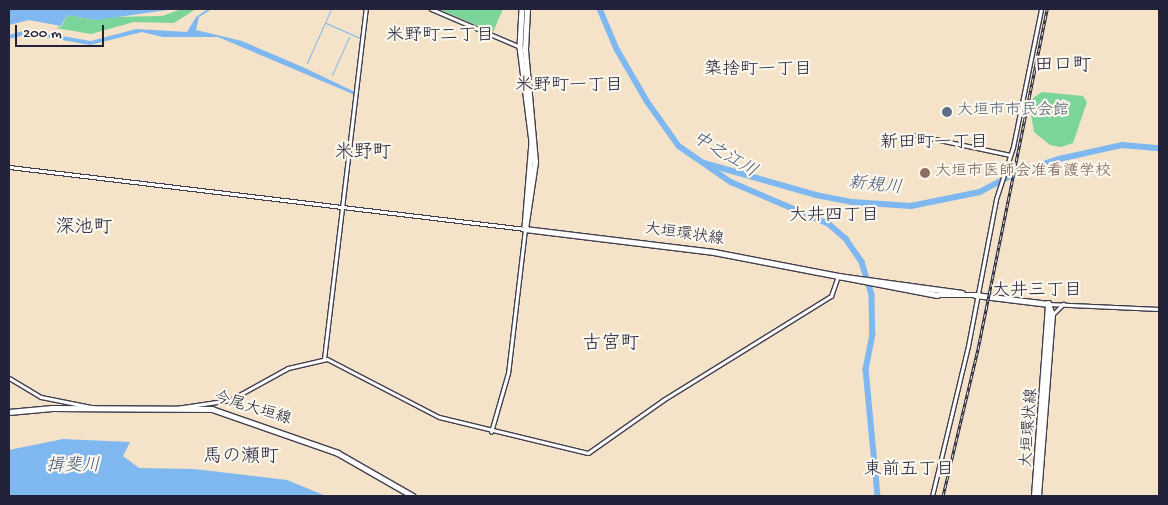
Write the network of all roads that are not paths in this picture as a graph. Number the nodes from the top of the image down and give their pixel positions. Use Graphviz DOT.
graph roads {
  1 [pos="366,9"];
  2 [pos="431,9"];
  3 [pos="522,9"];
  4 [pos="527,9"];
  5 [pos="1041,9"];
  6 [pos="520,47"];
  7 [pos="916,135"];
  8 [pos="1010,155"];
  9 [pos="9,167"];
  10 [pos="532,170"];
  11 [pos="342,207"];
  12 [pos="525,229"];
  13 [pos="838,276"];
  14 [pos="977,295"];
  15 [pos="1048,304"];
  16 [pos="1064,304"];
  17 [pos="1159,309"];
  18 [pos="1052,315"];
  19 [pos="324,359"];
  20 [pos="9,378"];
  21 [pos="96,408"];
  22 [pos="176,408"];
  23 [pos="9,412"];
  24 [pos="491,432"];
  25 [pos="413,496"];
  26 [pos="932,496"];
  27 [pos="1034,496"];
  28 [pos="1038,496"];
  1 -- 11 [label="street"];
  2 -- 6 [label="street"];
  3 -- 6 [label="main road"];
  4 -- 10 [label="main road"];
  5 -- 8 [label="street"];
  6 -- 10 [label="main road"];
  7 -- 8 [label="street"];
  8 -- 14 [label="street"];
  9 -- 11 [label="street"];
  10 -- 12 [label="main road"];
  11 -- 12 [label="street"];
  11 -- 19 [label="street"];
  12 -- 13 [label="main road, 大垣環状線"];
  12 -- 24 [label="street"];
  13 -- 14 [label="main road, 大垣環状線"];
  13 -- 24 [label="street"];
  14 -- 15 [label="main road, 大垣環状線"];
  14 -- 26 [label="street"];
  15 -- 16 [label="street"];
  15 -- 18 [label="main road, 大垣環状線"];
  15 -- 27 [label="main road, 大垣環状線"];
  16 -- 17 [label="street"];
  16 -- 18 [label="street"];
  18 -- 28 [label="main road, 大垣環状線"];
  19 -- 22 [label="street"];
  19 -- 24 [label="street"];
  20 -- 21 [label="street"];
  21 -- 22 [label="main road, 今尾大垣線"];
  21 -- 23 [label="main road, 今尾大垣線"];
  22 -- 25 [label="main road, 今尾大垣線"];
}
